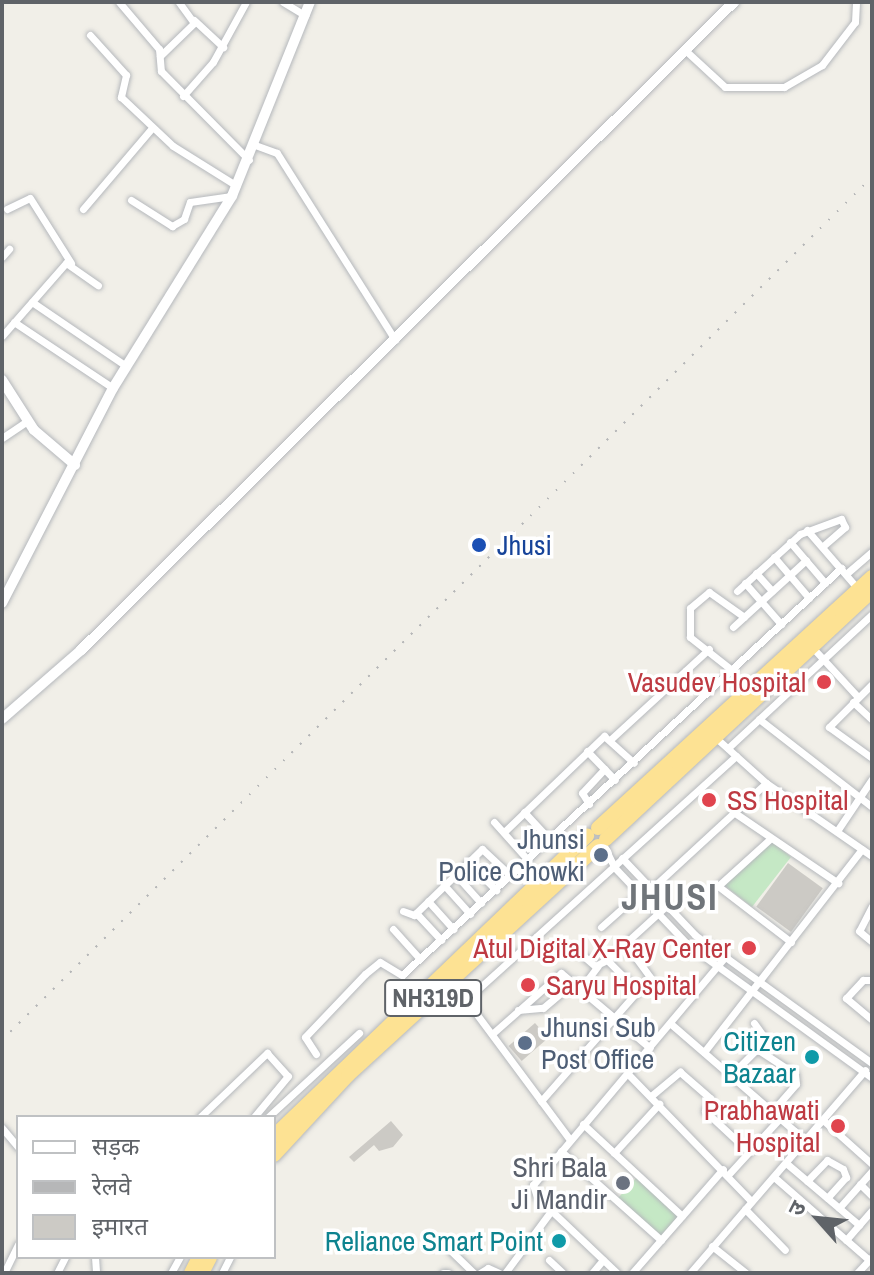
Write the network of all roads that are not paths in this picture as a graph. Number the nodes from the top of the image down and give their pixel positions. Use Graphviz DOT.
graph roads {
  1 [pos="119,2"];
  2 [pos="179,2"];
  3 [pos="246,2"];
  4 [pos="283,2"];
  5 [pos="310,2"];
  6 [pos="734,2"];
  7 [pos="856,2"];
  8 [pos="305,15"];
  9 [pos="194,20"];
  10 [pos="90,35"];
  11 [pos="223,47"];
  12 [pos="685,50"];
  13 [pos="160,56"];
  14 [pos="183,96"];
  15 [pos="152,128"];
  16 [pos="255,145"];
  17 [pos="249,160"];
  18 [pos="234,191"];
  19 [pos="131,200"];
  20 [pos="7,209"];
  21 [pos="83,209"];
  22 [pos="9,249"];
  23 [pos="2,257"];
  24 [pos="71,263"];
  25 [pos="98,285"];
  26 [pos="32,302"];
  27 [pos="14,322"];
  28 [pos="2,336"];
  29 [pos="395,340"];
  30 [pos="126,366"];
  31 [pos="2,380"];
  32 [pos="113,388"];
  33 [pos="27,421"];
  34 [pos="2,438"];
  35 [pos="75,465"];
  36 [pos="807,530"];
  37 [pos="790,542"];
  38 [pos="822,547"];
  39 [pos="872,551"];
  40 [pos="774,557"];
  41 [pos="806,560"];
  42 [pos="845,572"];
  43 [pos="756,573"];
  44 [pos="789,575"];
  45 [pos="872,577"];
  46 [pos="745,583"];
  47 [pos="825,583"];
  48 [pos="862,589"];
  49 [pos="737,591"];
  50 [pos="772,591"];
  51 [pos="809,598"];
  52 [pos="761,601"];
  53 [pos="2,603"];
  54 [pos="872,614"];
  55 [pos="744,617"];
  56 [pos="781,624"];
  57 [pos="733,627"];
  58 [pos="812,647"];
  59 [pos="709,649"];
  60 [pos="824,660"];
  61 [pos="733,671"];
  62 [pos="872,684"];
  63 [pos="856,700"];
  64 [pos="2,719"];
  65 [pos="759,719"];
  66 [pos="872,720"];
  67 [pos="715,737"];
  68 [pos="611,739"];
  69 [pos="728,748"];
  70 [pos="587,751"];
  71 [pos="736,756"];
  72 [pos="872,758"];
  73 [pos="634,763"];
  74 [pos="604,769"];
  75 [pos="872,779"];
  76 [pos="615,780"];
  77 [pos="766,783"];
  78 [pos="859,797"];
  79 [pos="589,804"];
  80 [pos="872,807"];
  81 [pos="524,812"];
  82 [pos="735,813"];
  83 [pos="494,822"];
  84 [pos="837,831"];
  85 [pos="504,832"];
  86 [pos="771,838"];
  87 [pos="550,840"];
  88 [pos="601,841"];
  89 [pos="862,849"];
  90 [pos="872,856"];
  91 [pos="624,858"];
  92 [pos="528,860"];
  93 [pos="468,862"];
  94 [pos="614,867"];
  95 [pos="455,874"];
  96 [pos="511,876"];
  97 [pos="838,883"];
  98 [pos="444,885"];
  99 [pos="648,888"];
  100 [pos="496,890"];
  101 [pos="638,895"];
  102 [pos="428,901"];
  103 [pos="481,903"];
  104 [pos="872,906"];
  105 [pos="665,907"];
  106 [pos="403,911"];
  107 [pos="416,913"];
  108 [pos="470,914"];
  109 [pos="657,916"];
  110 [pos="601,927"];
  111 [pos="393,929"];
  112 [pos="453,929"];
  113 [pos="441,940"];
  114 [pos="791,942"];
  115 [pos="872,942"];
  116 [pos="625,943"];
  117 [pos="579,952"];
  118 [pos="724,958"];
  119 [pos="420,959"];
  120 [pos="607,960"];
  121 [pos="598,966"];
  122 [pos="716,968"];
  123 [pos="872,980"];
  124 [pos="452,981"];
  125 [pos="759,983"];
  126 [pos="578,984"];
  127 [pos="638,991"];
  128 [pos="751,993"];
  129 [pos="466,1000"];
  130 [pos="518,1010"];
  131 [pos="615,1016"];
  132 [pos="872,1020"];
  133 [pos="754,1023"];
  134 [pos="671,1024"];
  135 [pos="359,1033"];
  136 [pos="492,1034"];
  137 [pos="650,1048"];
  138 [pos="759,1049"];
  139 [pos="704,1052"];
  140 [pos="316,1054"];
  141 [pos="872,1063"];
  142 [pos="864,1072"];
  143 [pos="628,1074"];
  144 [pos="731,1075"];
  145 [pos="872,1078"];
  146 [pos="651,1096"];
  147 [pos="541,1101"];
  148 [pos="659,1104"];
  149 [pos="773,1110"];
  150 [pos="202,1115"];
  151 [pos="256,1115"];
  152 [pos="270,1115"];
  153 [pos="780,1118"];
  154 [pos="824,1121"];
  155 [pos="583,1124"];
  156 [pos="2,1128"];
  157 [pos="276,1134"];
  158 [pos="570,1140"];
  159 [pos="806,1141"];
  160 [pos="16,1145"];
  161 [pos="561,1151"];
  162 [pos="749,1152"];
  163 [pos="276,1153"];
  164 [pos="614,1153"];
  165 [pos="786,1163"];
  166 [pos="872,1164"];
  167 [pos="872,1171"];
  168 [pos="725,1172"];
  169 [pos="774,1177"];
  170 [pos="807,1181"];
  171 [pos="860,1184"];
  172 [pos="872,1196"];
  173 [pos="827,1198"];
  174 [pos="751,1201"];
  175 [pos="839,1208"];
  176 [pos="745,1209"];
  177 [pos="872,1210"];
  178 [pos="551,1211"];
  179 [pos="682,1216"];
  180 [pos="859,1225"];
  181 [pos="661,1240"];
  182 [pos="846,1240"];
  183 [pos="712,1246"];
  184 [pos="16,1249"];
  185 [pos="785,1250"];
  186 [pos="451,1251"];
  187 [pos="16,1259"];
  188 [pos="549,1260"];
  189 [pos="603,1260"];
  190 [pos="870,1262"];
  191 [pos="10,1265"];
  192 [pos="3,1272"];
  193 [pos="474,1273"];
  194 [pos="480,1273"];
  195 [pos="502,1273"];
  196 [pos="563,1273"];
  197 [pos="592,1273"];
  198 [pos="617,1273"];
  199 [pos="632,1273"];
  200 [pos="690,1273"];
  201 [pos="746,1273"];
  202 [pos="857,1273"];
  1 -- 13 [label="street"];
  2 -- 9 [label="street"];
  3 -- 11 [label="street"];
  4 -- 8 [label="street"];
  5 -- 8 [label="street"];
  6 -- 12 [label="street"];
  7 -- 12 [label="street"];
  8 -- 16 [label="street"];
  9 -- 11 [label="street"];
  9 -- 13 [label="street"];
  10 -- 15 [label="street"];
  11 -- 14 [label="street"];
  12 -- 29 [label="street"];
  13 -- 14 [label="street"];
  14 -- 17 [label="street"];
  15 -- 18 [label="street"];
  15 -- 21 [label="street"];
  16 -- 17 [label="street"];
  16 -- 29 [label="street"];
  17 -- 18 [label="street"];
  18 -- 19 [label="street"];
  18 -- 30 [label="street"];
  20 -- 24 [label="street"];
  22 -- 23 [label="street"];
  24 -- 25 [label="street"];
  24 -- 26 [label="street"];
  26 -- 27 [label="street"];
  26 -- 30 [label="street"];
  27 -- 28 [label="street"];
  27 -- 32 [label="street"];
  29 -- 64 [label="street"];
  30 -- 32 [label="street"];
  31 -- 33 [label="street"];
  32 -- 35 [label="street"];
  33 -- 34 [label="street"];
  33 -- 35 [label="street"];
  35 -- 53 [label="street"];
  36 -- 37 [label="street"];
  36 -- 38 [label="street"];
  36 -- 38 [label="street"];
  37 -- 40 [label="street"];
  37 -- 41 [label="street"];
  38 -- 42 [label="street"];
  39 -- 42 [label="street"];
  40 -- 43 [label="street"];
  40 -- 44 [label="street"];
  41 -- 44 [label="street"];
  41 -- 47 [label="street"];
  42 -- 47 [label="street"];
  42 -- 48 [label="street"];
  43 -- 46 [label="street"];
  43 -- 50 [label="street"];
  44 -- 50 [label="street"];
  44 -- 51 [label="street"];
  45 -- 48 [label="highway, NH319D"];
  46 -- 49 [label="street"];
  46 -- 52 [label="street"];
  47 -- 51 [label="street"];
  48 -- 58 [label="highway, NH319D"];
  48 -- 88 [label="highway, NH319D"];
  50 -- 52 [label="street"];
  51 -- 56 [label="street"];
  52 -- 55 [label="street"];
  52 -- 56 [label="street"];
  54 -- 60 [label="street"];
  55 -- 57 [label="street"];
  55 -- 59 [label="street"];
  56 -- 61 [label="street"];
  58 -- 60 [label="street"];
  58 -- 67 [label="highway, NH319D"];
  59 -- 61 [label="street"];
  59 -- 68 [label="street"];
  60 -- 63 [label="street"];
  60 -- 65 [label="street"];
  61 -- 73 [label="street"];
  62 -- 63 [label="street"];
  63 -- 66 [label="street"];
  63 -- 72 [label="street"];
  65 -- 69 [label="street"];
  65 -- 78 [label="street"];
  67 -- 69 [label="street"];
  67 -- 88 [label="highway, NH319D"];
  68 -- 70 [label="street"];
  68 -- 73 [label="street"];
  69 -- 71 [label="street"];
  70 -- 74 [label="street"];
  70 -- 81 [label="street"];
  71 -- 77 [label="street"];
  71 -- 91 [label="street"];
  73 -- 76 [label="street"];
  74 -- 76 [label="street"];
  74 -- 79 [label="street"];
  75 -- 78 [label="street"];
  76 -- 79 [label="street"];
  77 -- 82 [label="street"];
  77 -- 84 [label="street"];
  78 -- 80 [label="street"];
  78 -- 84 [label="street"];
  79 -- 87 [label="street"];
  81 -- 85 [label="street"];
  81 -- 87 [label="street"];
  82 -- 86 [label="street"];
  82 -- 99 [label="street"];
  83 -- 85 [label="street"];
  84 -- 89 [label="street"];
  85 -- 92 [label="street"];
  86 -- 97 [label="street"];
  86 -- 114 [label="street"];
  87 -- 92 [label="street"];
  88 -- 91 [label="street"];
  88 -- 94 [label="street"];
  88 -- 124 [label="highway, NH319D"];
  88 -- 157 [label="highway"];
  89 -- 90 [label="street"];
  89 -- 97 [label="street"];
  91 -- 94 [label="street"];
  91 -- 99 [label="street"];
  92 -- 96 [label="street"];
  93 -- 95 [label="street"];
  93 -- 96 [label="street"];
  93 -- 100 [label="street"];
  94 -- 101 [label="street"];
  94 -- 129 [label="street"];
  95 -- 98 [label="street"];
  95 -- 103 [label="street"];
  96 -- 100 [label="street"];
  97 -- 114 [label="street"];
  98 -- 102 [label="street"];
  98 -- 108 [label="street"];
  99 -- 101 [label="street"];
  99 -- 105 [label="street"];
  100 -- 103 [label="street"];
  101 -- 109 [label="street"];
  101 -- 110 [label="street"];
  102 -- 107 [label="street"];
  102 -- 112 [label="street"];
  103 -- 108 [label="street"];
  104 -- 115 [label="street"];
  105 -- 109 [label="street"];
  105 -- 118 [label="street"];
  106 -- 107 [label="street"];
  107 -- 113 [label="street"];
  108 -- 112 [label="street"];
  109 -- 116 [label="street"];
  109 -- 122 [label="street"];
  111 -- 119 [label="street"];
  112 -- 113 [label="street"];
  113 -- 119 [label="street"];
  114 -- 125 [label="street"];
  116 -- 120 [label="street"];
  116 -- 127 [label="street"];
  117 -- 121 [label="street"];
  118 -- 122 [label="street"];
  118 -- 125 [label="street"];
  119 -- 140 [label="street"];
  120 -- 121 [label="street"];
  120 -- 127 [label="street"];
  121 -- 126 [label="street"];
  122 -- 128 [label="street"];
  122 -- 134 [label="street"];
  123 -- 132 [label="street"];
  124 -- 129 [label="street"];
  124 -- 163 [label="highway, NH319D"];
  125 -- 128 [label="street"];
  125 -- 141 [label="street"];
  126 -- 130 [label="street"];
  126 -- 130 [label="street"];
  126 -- 131 [label="street"];
  127 -- 131 [label="street"];
  128 -- 139 [label="street"];
  128 -- 142 [label="street"];
  129 -- 136 [label="street"];
  130 -- 136 [label="street"];
  131 -- 137 [label="street"];
  131 -- 147 [label="street"];
  133 -- 138 [label="street"];
  134 -- 137 [label="street"];
  134 -- 139 [label="street"];
  135 -- 152 [label="street"];
  136 -- 147 [label="street"];
  137 -- 143 [label="street"];
  138 -- 144 [label="street"];
  138 -- 149 [label="street"];
  139 -- 144 [label="street"];
  141 -- 142 [label="street"];
  142 -- 145 [label="street"];
  142 -- 154 [label="street"];
  143 -- 146 [label="street"];
  143 -- 155 [label="street"];
  144 -- 149 [label="street"];
  146 -- 148 [label="street"];
  146 -- 162 [label="street"];
  147 -- 158 [label="street"];
  148 -- 164 [label="street"];
  148 -- 168 [label="street"];
  149 -- 153 [label="street"];
  150 -- 151 [label="street"];
  153 -- 159 [label="street"];
  153 -- 162 [label="street"];
  154 -- 159 [label="street"];
  154 -- 166 [label="street"];
  155 -- 158 [label="street"];
  155 -- 164 [label="street"];
  156 -- 160 [label="street"];
  158 -- 161 [label="street"];
  159 -- 165 [label="street"];
  161 -- 178 [label="street"];
  161 -- 181 [label="street"];
  162 -- 168 [label="street"];
  164 -- 179 [label="street"];
  165 -- 169 [label="street"];
  165 -- 170 [label="street"];
  167 -- 171 [label="street"];
  168 -- 174 [label="street"];
  168 -- 179 [label="street"];
  169 -- 174 [label="street"];
  169 -- 182 [label="street"];
  170 -- 173 [label="street"];
  170 -- 173 [label="street"];
  171 -- 172 [label="street"];
  171 -- 175 [label="street"];
  173 -- 175 [label="street"];
  174 -- 176 [label="street"];
  175 -- 180 [label="street"];
  176 -- 183 [label="street"];
  176 -- 185 [label="street"];
  177 -- 180 [label="street"];
  178 -- 189 [label="street"];
  178 -- 195 [label="street"];
  179 -- 181 [label="street"];
  180 -- 182 [label="street"];
  181 -- 199 [label="street"];
  182 -- 190 [label="street"];
  183 -- 200 [label="street"];
  183 -- 201 [label="street"];
  184 -- 191 [label="street"];
  186 -- 193 [label="street"];
  187 -- 191 [label="street"];
  188 -- 196 [label="street"];
  189 -- 197 [label="street"];
  189 -- 198 [label="street"];
  190 -- 202 [label="street"];
  191 -- 192 [label="street"];
  194 -- 195 [label="street"];
}
